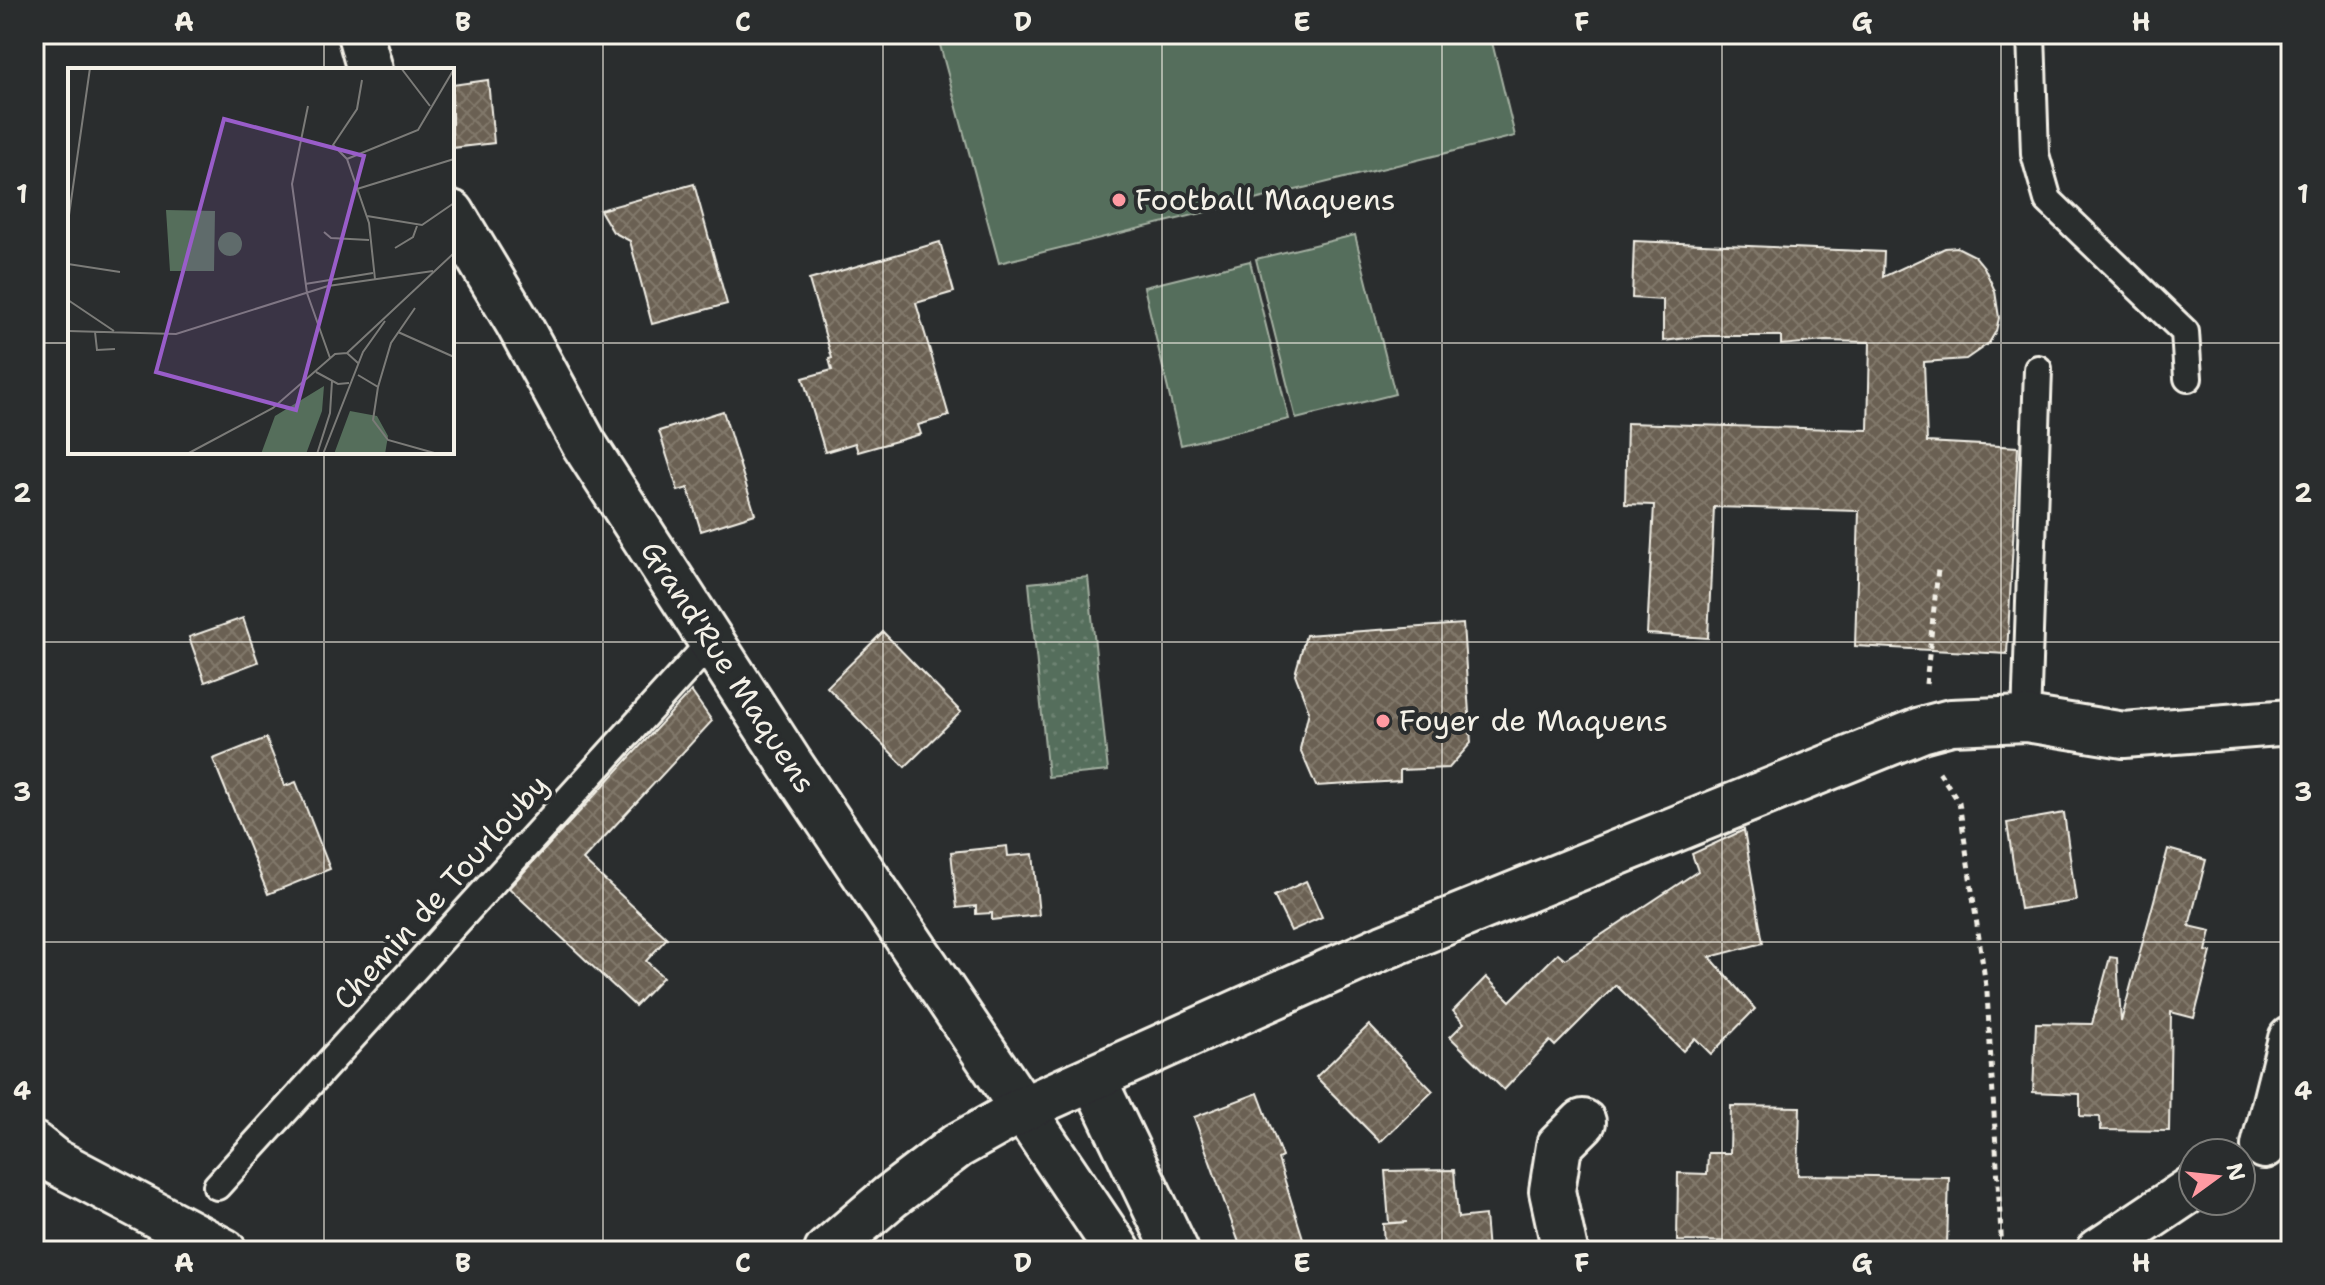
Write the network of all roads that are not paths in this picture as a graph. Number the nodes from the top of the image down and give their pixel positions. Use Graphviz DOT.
graph roads {
  1 [pos="360,34"];
  2 [pos="2031,34"];
  3 [pos="369,68"];
  4 [pos="454,216"];
  5 [pos="2038,369"];
  6 [pos="2188,378"];
  7 [pos="712,641"];
  8 [pos="2026,719"];
  9 [pos="2291,722"];
  10 [pos="2291,1039"];
  11 [pos="1093,1078"];
  12 [pos="1023,1109"];
  13 [pos="1583,1122"];
  14 [pos="34,1145"];
  15 [pos="2265,1158"];
  16 [pos="217,1186"];
  17 [pos="2177,1199"];
  18 [pos="224,1251"];
  19 [pos="827,1251"];
  20 [pos="1118,1251"];
  21 [pos="1176,1251"];
  22 [pos="1565,1251"];
  23 [pos="2099,1251"];
  1 -- 3 [label="street"];
  2 -- 6 [label="lane"];
  4 -- 7 [label="street, Grand'Rue Maquens"];
  5 -- 8 [label="lane"];
  7 -- 12 [label="street, Grand'Rue Maquens"];
  7 -- 16 [label="lane, Chemin de Tourlouby"];
  8 -- 9 [label="street"];
  8 -- 11 [label="street"];
  10 -- 15 [label="street"];
  11 -- 12 [label="street"];
  11 -- 21 [label="street"];
  12 -- 19 [label="street"];
  12 -- 20 [label="street, Grand'Rue Maquens"];
  13 -- 22 [label="street"];
  14 -- 18 [label="street"];
  17 -- 23 [label="street"];
}
